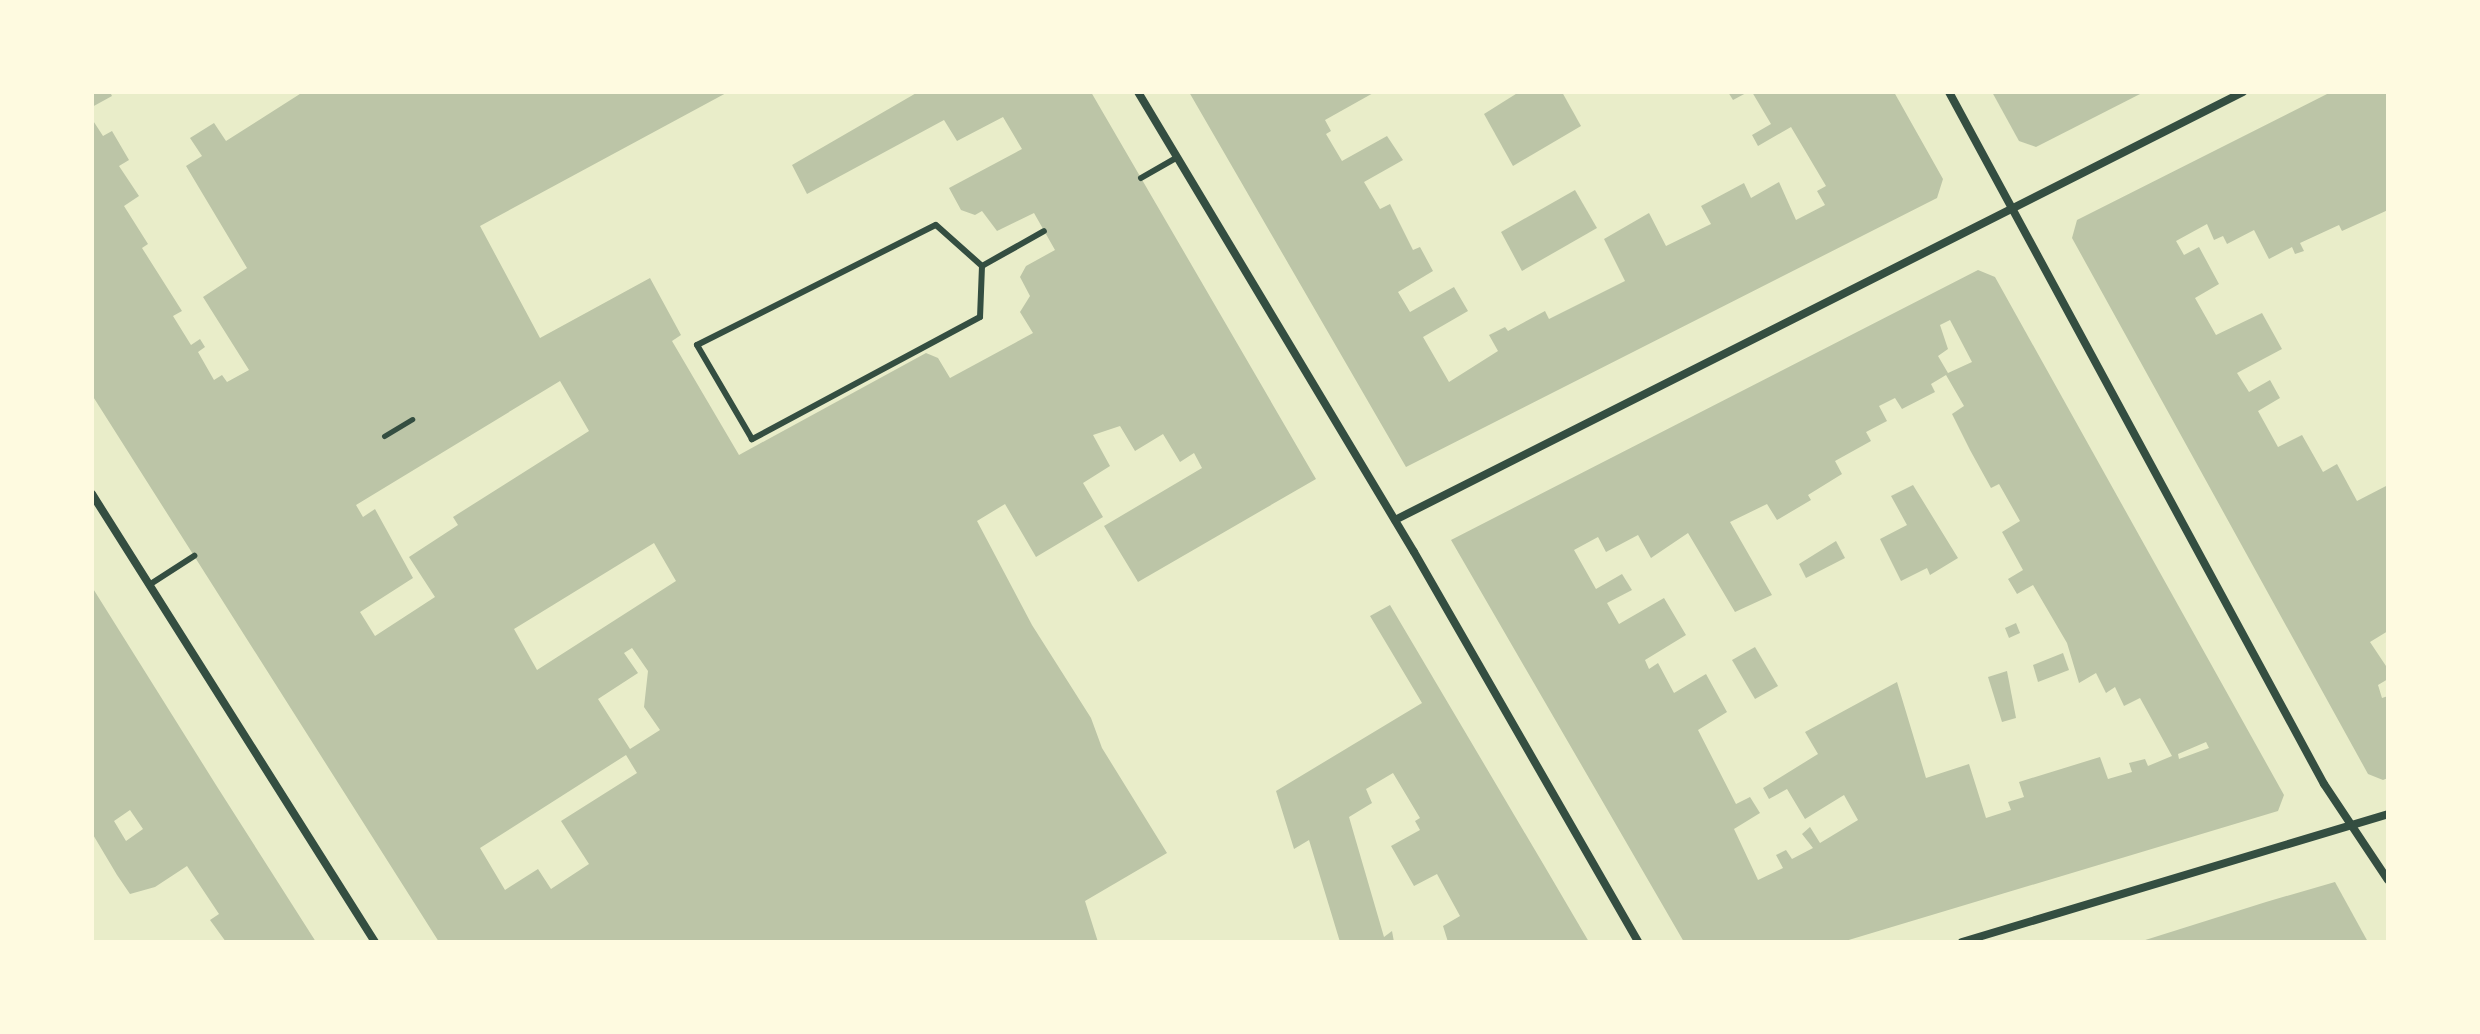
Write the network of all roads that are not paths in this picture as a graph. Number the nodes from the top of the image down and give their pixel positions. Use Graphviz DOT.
graph roads {
  1 [pos="1138,92"];
  2 [pos="1949,92"];
  3 [pos="2243,92"];
  4 [pos="1176,158"];
  5 [pos="1141,178"];
  6 [pos="2013,208"];
  7 [pos="1044,231"];
  8 [pos="982,266"];
  9 [pos="92,494"];
  10 [pos="1395,520"];
  11 [pos="194,556"];
  12 [pos="149,585"];
  13 [pos="2388,814"];
  14 [pos="2353,824"];
  15 [pos="2388,880"];
  16 [pos="375,942"];
  17 [pos="1638,942"];
  18 [pos="1962,942"];
  1 -- 4 [label="street"];
  2 -- 6 [label="street"];
  3 -- 6 [label="street"];
  4 -- 5 [label="lane"];
  4 -- 10 [label="street"];
  6 -- 10 [label="street"];
  6 -- 14 [label="street"];
  7 -- 8 [label="lane"];
  8 -- 8 [label="lane"];
  9 -- 12 [label="street"];
  10 -- 17 [label="street"];
  11 -- 12 [label="lane"];
  12 -- 16 [label="street"];
  13 -- 14 [label="street"];
  14 -- 15 [label="street"];
  14 -- 18 [label="street"];
}
